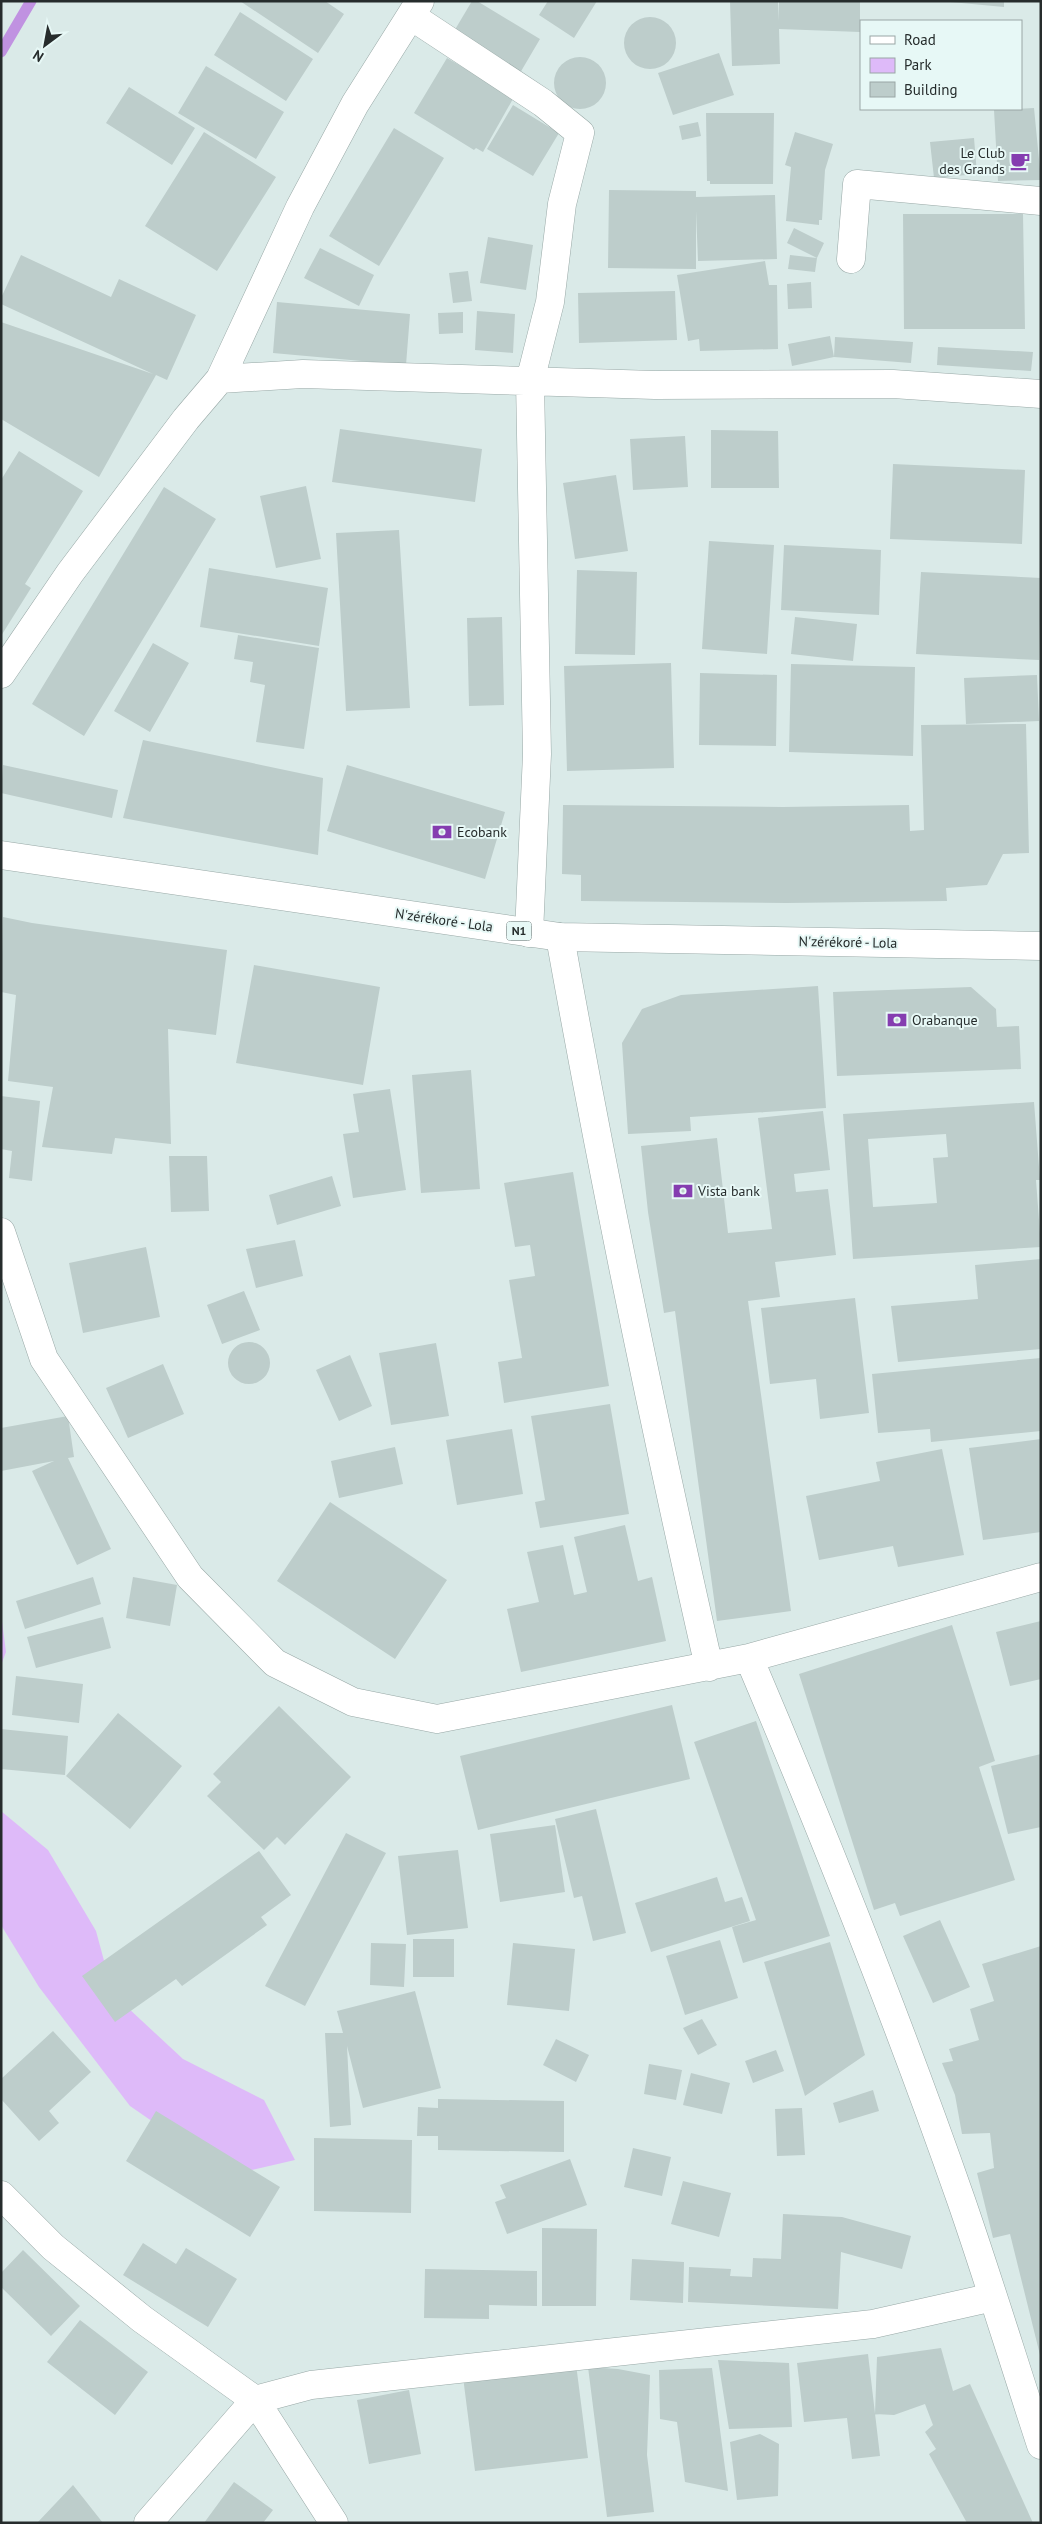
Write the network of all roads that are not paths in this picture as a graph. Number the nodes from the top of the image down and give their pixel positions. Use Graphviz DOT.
graph roads {
  1 [pos="416,9"];
  2 [pos="1041,201"];
  3 [pos="851,259"];
  4 [pos="220,379"];
  5 [pos="530,381"];
  6 [pos="1041,394"];
  7 [pos="1,674"];
  8 [pos="1,855"];
  9 [pos="529,933"];
  10 [pos="560,937"];
  11 [pos="1041,946"];
  12 [pos="1,1232"];
  13 [pos="1041,1577"];
  14 [pos="749,1658"];
  15 [pos="709,1667"];
  16 [pos="1,2195"];
  17 [pos="993,2297"];
  18 [pos="255,2400"];
  19 [pos="1041,2445"];
  20 [pos="148,2523"];
  21 [pos="334,2523"];
  1 -- 4 [label="main road"];
  1 -- 5 [label="main road"];
  2 -- 3 [label="main road"];
  4 -- 5 [label="main road"];
  4 -- 7 [label="main road"];
  5 -- 6 [label="main road"];
  5 -- 9 [label="main road"];
  8 -- 9 [label="main road, N'zérékoré - Lola / N1"];
  9 -- 10 [label="main road, N'zérékoré - Lola / N1"];
  10 -- 11 [label="main road, N'zérékoré - Lola / N1"];
  10 -- 15 [label="main road"];
  12 -- 15 [label="main road"];
  13 -- 14 [label="main road"];
  14 -- 15 [label="main road"];
  14 -- 17 [label="main road"];
  16 -- 18 [label="main road"];
  17 -- 18 [label="main road"];
  17 -- 19 [label="main road"];
  18 -- 20 [label="main road"];
  18 -- 21 [label="main road"];
}
